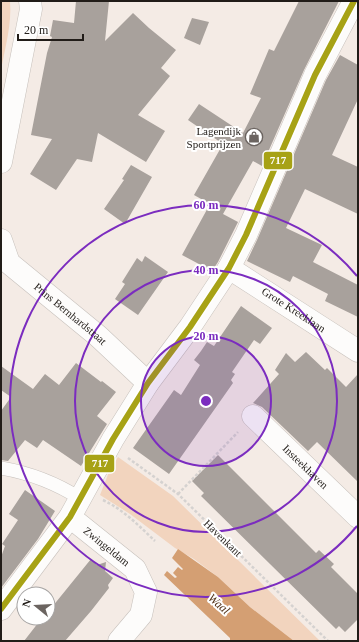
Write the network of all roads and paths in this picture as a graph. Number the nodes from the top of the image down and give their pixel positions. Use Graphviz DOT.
graph roads {
  1 [pos="30,1"];
  2 [pos="354,1"];
  3 [pos="1,162"];
  4 [pos="1,240"];
  5 [pos="229,268"];
  6 [pos="358,351"];
  7 [pos="148,383"];
  8 [pos="253,416"];
  9 [pos="111,444"];
  10 [pos="1,468"];
  11 [pos="178,494"];
  12 [pos="78,503"];
  13 [pos="358,517"];
  14 [pos="155,541"];
  15 [pos="1,609"];
  16 [pos="119,641"];
  17 [pos="328,641"];
  1 -- 3 [label="street"];
  2 -- 5 [label="street"];
  4 -- 7 [label="street, Prins Bernhardstraat"];
  5 -- 6 [label="street, Grote Kreeklaan"];
  5 -- 7 [label="street"];
  7 -- 9 [label="street"];
  8 -- 11 [label="path"];
  8 -- 13 [label="street, Insteekhaven"];
  9 -- 11 [label="path, Havenkant"];
  9 -- 12 [label="street"];
  10 -- 12 [label="lane"];
  11 -- 17 [label="path, Havenkant"];
  12 -- 14 [label="path"];
  12 -- 15 [label="street"];
  12 -- 16 [label="street, Zwingeldam"];
}
